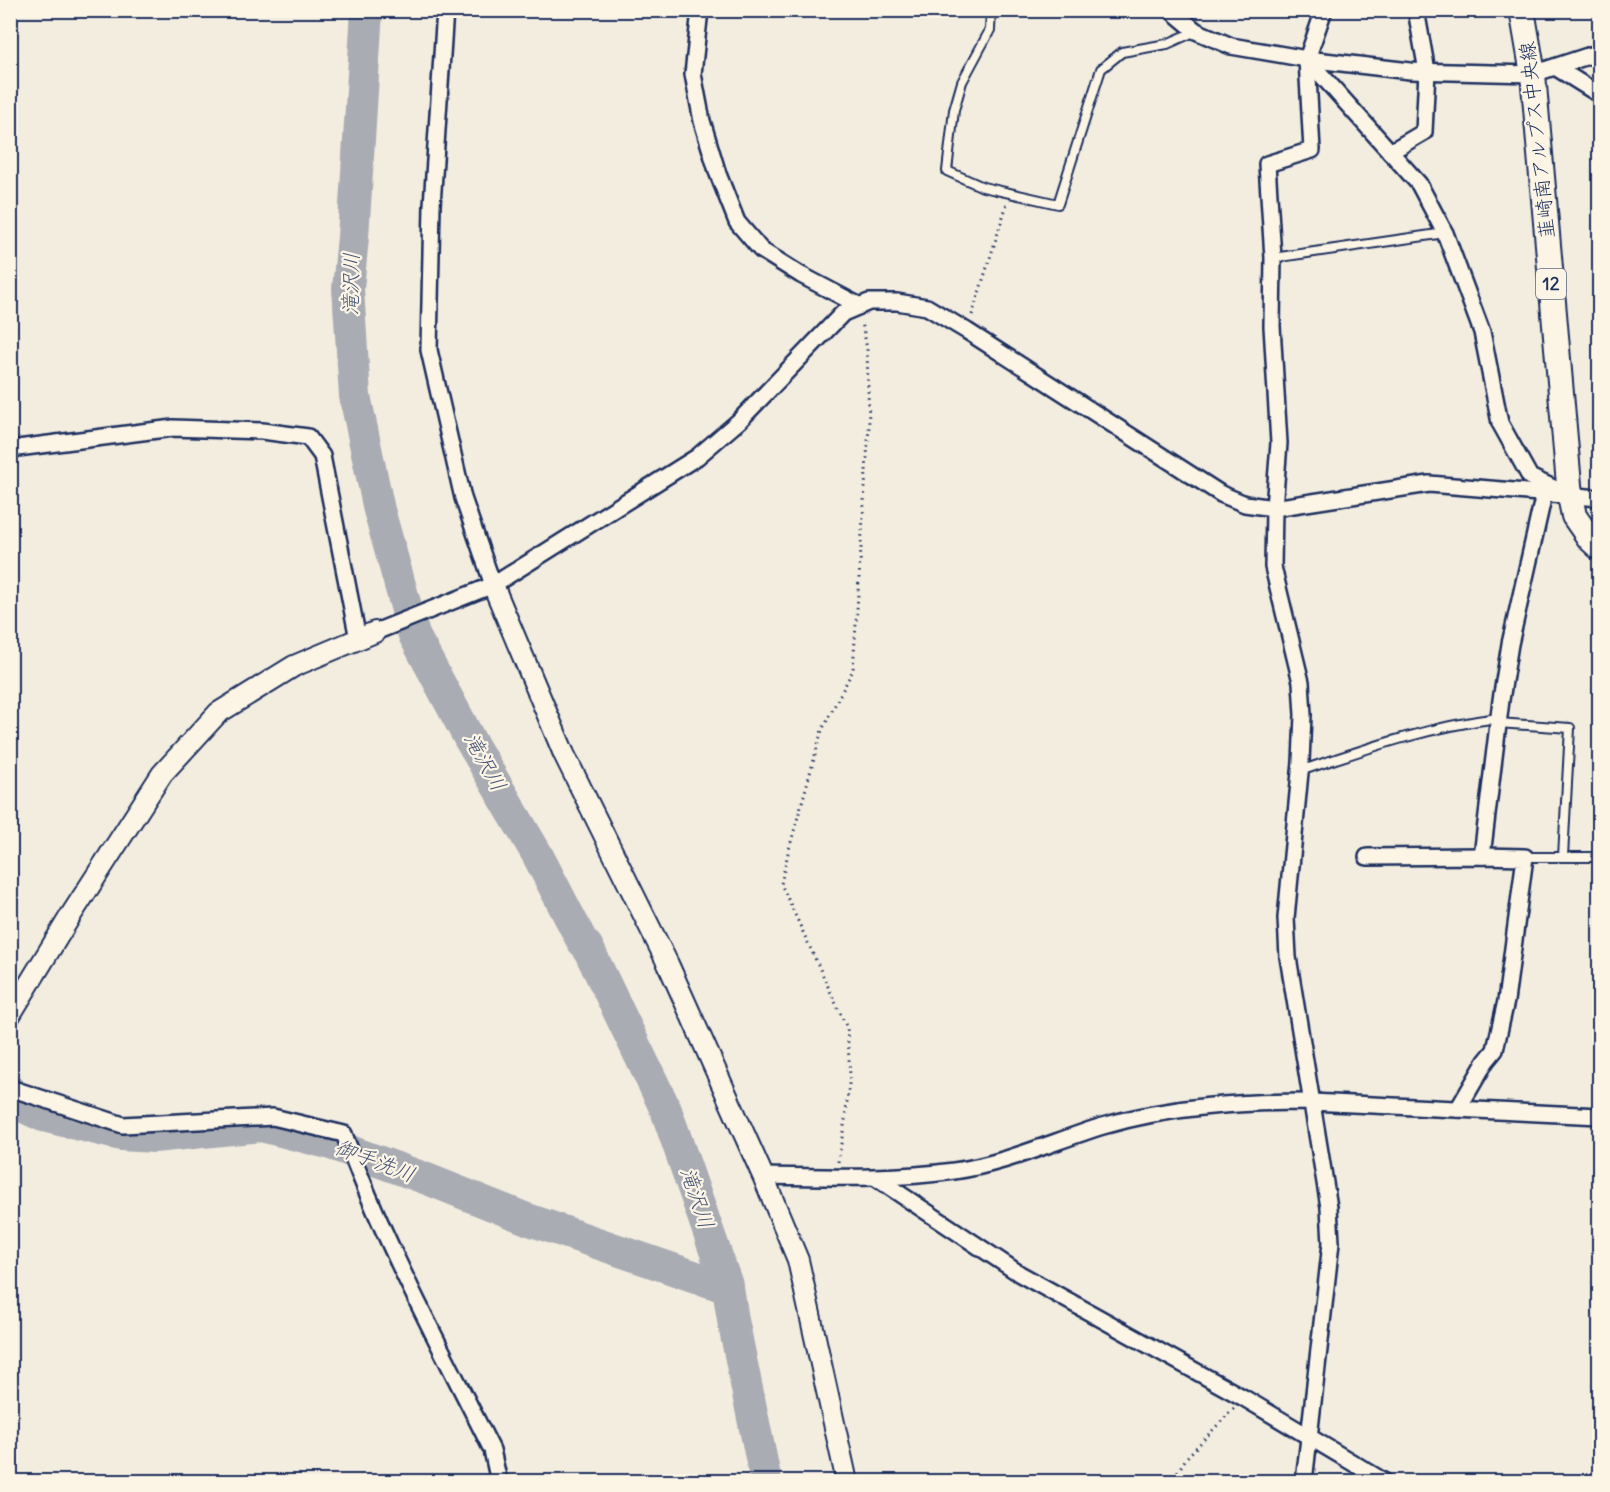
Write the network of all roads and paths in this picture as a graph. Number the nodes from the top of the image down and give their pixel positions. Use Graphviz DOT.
graph roads {
  1 [pos="445,10"];
  2 [pos="700,10"];
  3 [pos="991,10"];
  4 [pos="1171,10"];
  5 [pos="1324,10"];
  6 [pos="1416,10"];
  7 [pos="1522,10"];
  8 [pos="1196,31"];
  9 [pos="1599,52"];
  10 [pos="1307,59"];
  11 [pos="1544,71"];
  12 [pos="1427,72"];
  13 [pos="1599,95"];
  14 [pos="1390,152"];
  15 [pos="1010,193"];
  16 [pos="1444,233"];
  17 [pos="1273,258"];
  18 [pos="860,306"];
  19 [pos="967,331"];
  20 [pos="10,449"];
  21 [pos="1544,494"];
  22 [pos="1570,496"];
  23 [pos="1599,498"];
  24 [pos="1274,508"];
  25 [pos="1599,548"];
  26 [pos="493,585"];
  27 [pos="367,635"];
  28 [pos="1498,720"];
  29 [pos="1300,771"];
  30 [pos="1482,856"];
  31 [pos="1367,857"];
  32 [pos="1526,857"];
  33 [pos="1563,857"];
  34 [pos="1599,857"];
  35 [pos="10,1015"];
  36 [pos="10,1088"];
  37 [pos="1311,1102"];
  38 [pos="1458,1109"];
  39 [pos="1599,1116"];
  40 [pos="763,1176"];
  41 [pos="835,1177"];
  42 [pos="876,1178"];
  43 [pos="1244,1398"];
  44 [pos="1309,1437"];
  45 [pos="499,1482"];
  46 [pos="847,1482"];
  47 [pos="1171,1482"];
  48 [pos="1304,1482"];
  49 [pos="1385,1482"];
  1 -- 26 [label="street"];
  2 -- 18 [label="street"];
  3 -- 15 [label="lane"];
  4 -- 8 [label="street"];
  5 -- 10 [label="street"];
  6 -- 12 [label="street"];
  7 -- 11 [label="main road, 韮崎南アルプス中央線 / 12"];
  8 -- 10 [label="street"];
  8 -- 15 [label="lane"];
  9 -- 11 [label="street"];
  10 -- 12 [label="street"];
  10 -- 14 [label="street"];
  10 -- 17 [label="street"];
  11 -- 12 [label="street"];
  11 -- 13 [label="street"];
  11 -- 22 [label="main road, 韮崎南アルプス中央線 / 12"];
  12 -- 14 [label="street"];
  14 -- 16 [label="street"];
  15 -- 19 [label="path"];
  16 -- 17 [label="lane"];
  16 -- 22 [label="street"];
  17 -- 24 [label="street"];
  18 -- 19 [label="street"];
  18 -- 26 [label="street"];
  18 -- 41 [label="path"];
  19 -- 24 [label="street"];
  20 -- 27 [label="street"];
  21 -- 22 [label="street"];
  21 -- 24 [label="street"];
  21 -- 28 [label="street"];
  22 -- 23 [label="street"];
  22 -- 25 [label="main road, 韮崎南アルプス中央線 / 12"];
  24 -- 29 [label="street"];
  26 -- 27 [label="street"];
  26 -- 40 [label="street"];
  27 -- 35 [label="street"];
  28 -- 29 [label="lane"];
  28 -- 30 [label="street"];
  28 -- 33 [label="lane"];
  29 -- 37 [label="street"];
  30 -- 31 [label="street"];
  30 -- 32 [label="street"];
  32 -- 33 [label="lane"];
  32 -- 38 [label="street"];
  33 -- 34 [label="lane"];
  36 -- 45 [label="street"];
  37 -- 38 [label="street"];
  37 -- 42 [label="street"];
  37 -- 44 [label="street"];
  38 -- 39 [label="street"];
  40 -- 41 [label="street"];
  40 -- 46 [label="street"];
  41 -- 42 [label="street"];
  42 -- 43 [label="street"];
  43 -- 44 [label="street"];
  43 -- 47 [label="path"];
  44 -- 48 [label="street"];
  44 -- 49 [label="street"];
}
